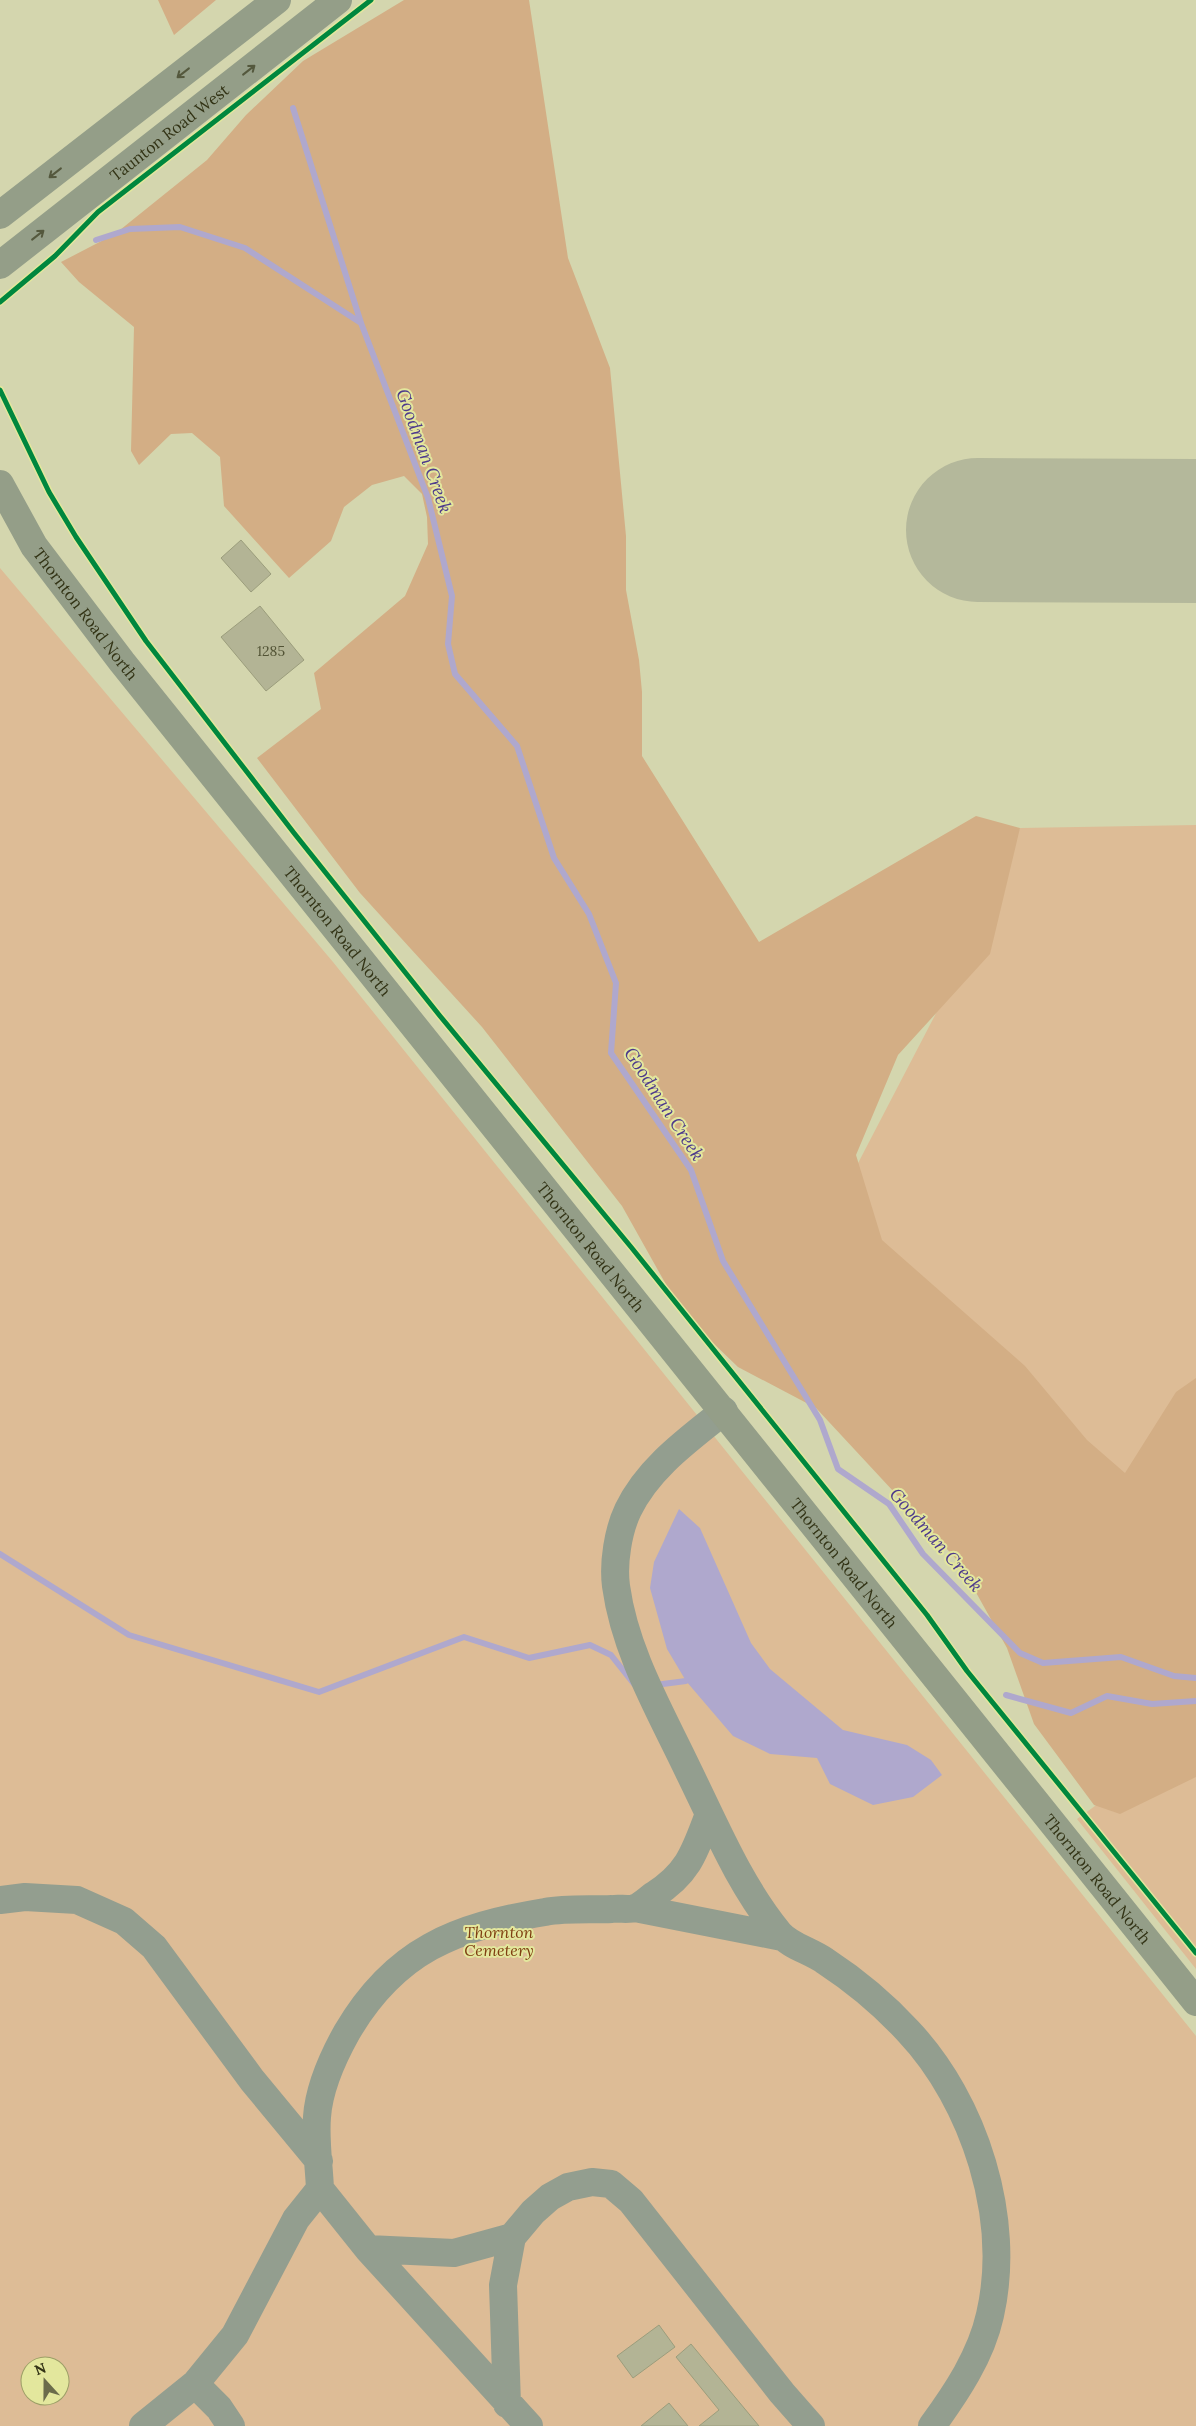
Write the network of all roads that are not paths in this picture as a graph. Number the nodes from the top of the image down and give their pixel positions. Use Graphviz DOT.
graph roads {
  1 [pos="277,0"];
  2 [pos="338,0"];
  3 [pos="0,215"];
  4 [pos="0,265"];
  5 [pos="0,484"];
  6 [pos="724,1411"];
  7 [pos="709,1814"];
  8 [pos="0,1900"];
  9 [pos="635,1908"];
  10 [pos="782,1937"];
  11 [pos="1196,2002"];
  12 [pos="319,2161"];
  13 [pos="320,2189"];
  14 [pos="512,2237"];
  15 [pos="368,2249"];
  16 [pos="195,2384"];
  17 [pos="508,2404"];
  18 [pos="143,2426"];
  19 [pos="231,2426"];
  20 [pos="529,2426"];
  21 [pos="811,2426"];
  22 [pos="932,2426"];
  1 -- 3 [label="main road, one-way"];
  4 -- 2 [label="main road, Taunton Road West, one-way"];
  5 -- 6 [label="main road, Thornton Road North"];
  6 -- 7 [label="lane"];
  6 -- 11 [label="main road, Thornton Road North"];
  7 -- 9 [label="lane"];
  7 -- 10 [label="lane"];
  8 -- 12 [label="lane"];
  9 -- 10 [label="lane"];
  9 -- 12 [label="lane"];
  10 -- 22 [label="lane"];
  12 -- 13 [label="lane"];
  13 -- 15 [label="lane"];
  13 -- 16 [label="lane"];
  14 -- 15 [label="lane"];
  14 -- 17 [label="lane"];
  14 -- 21 [label="lane"];
  15 -- 17 [label="lane"];
  16 -- 18 [label="lane"];
  16 -- 19 [label="lane"];
  17 -- 20 [label="lane"];
}
